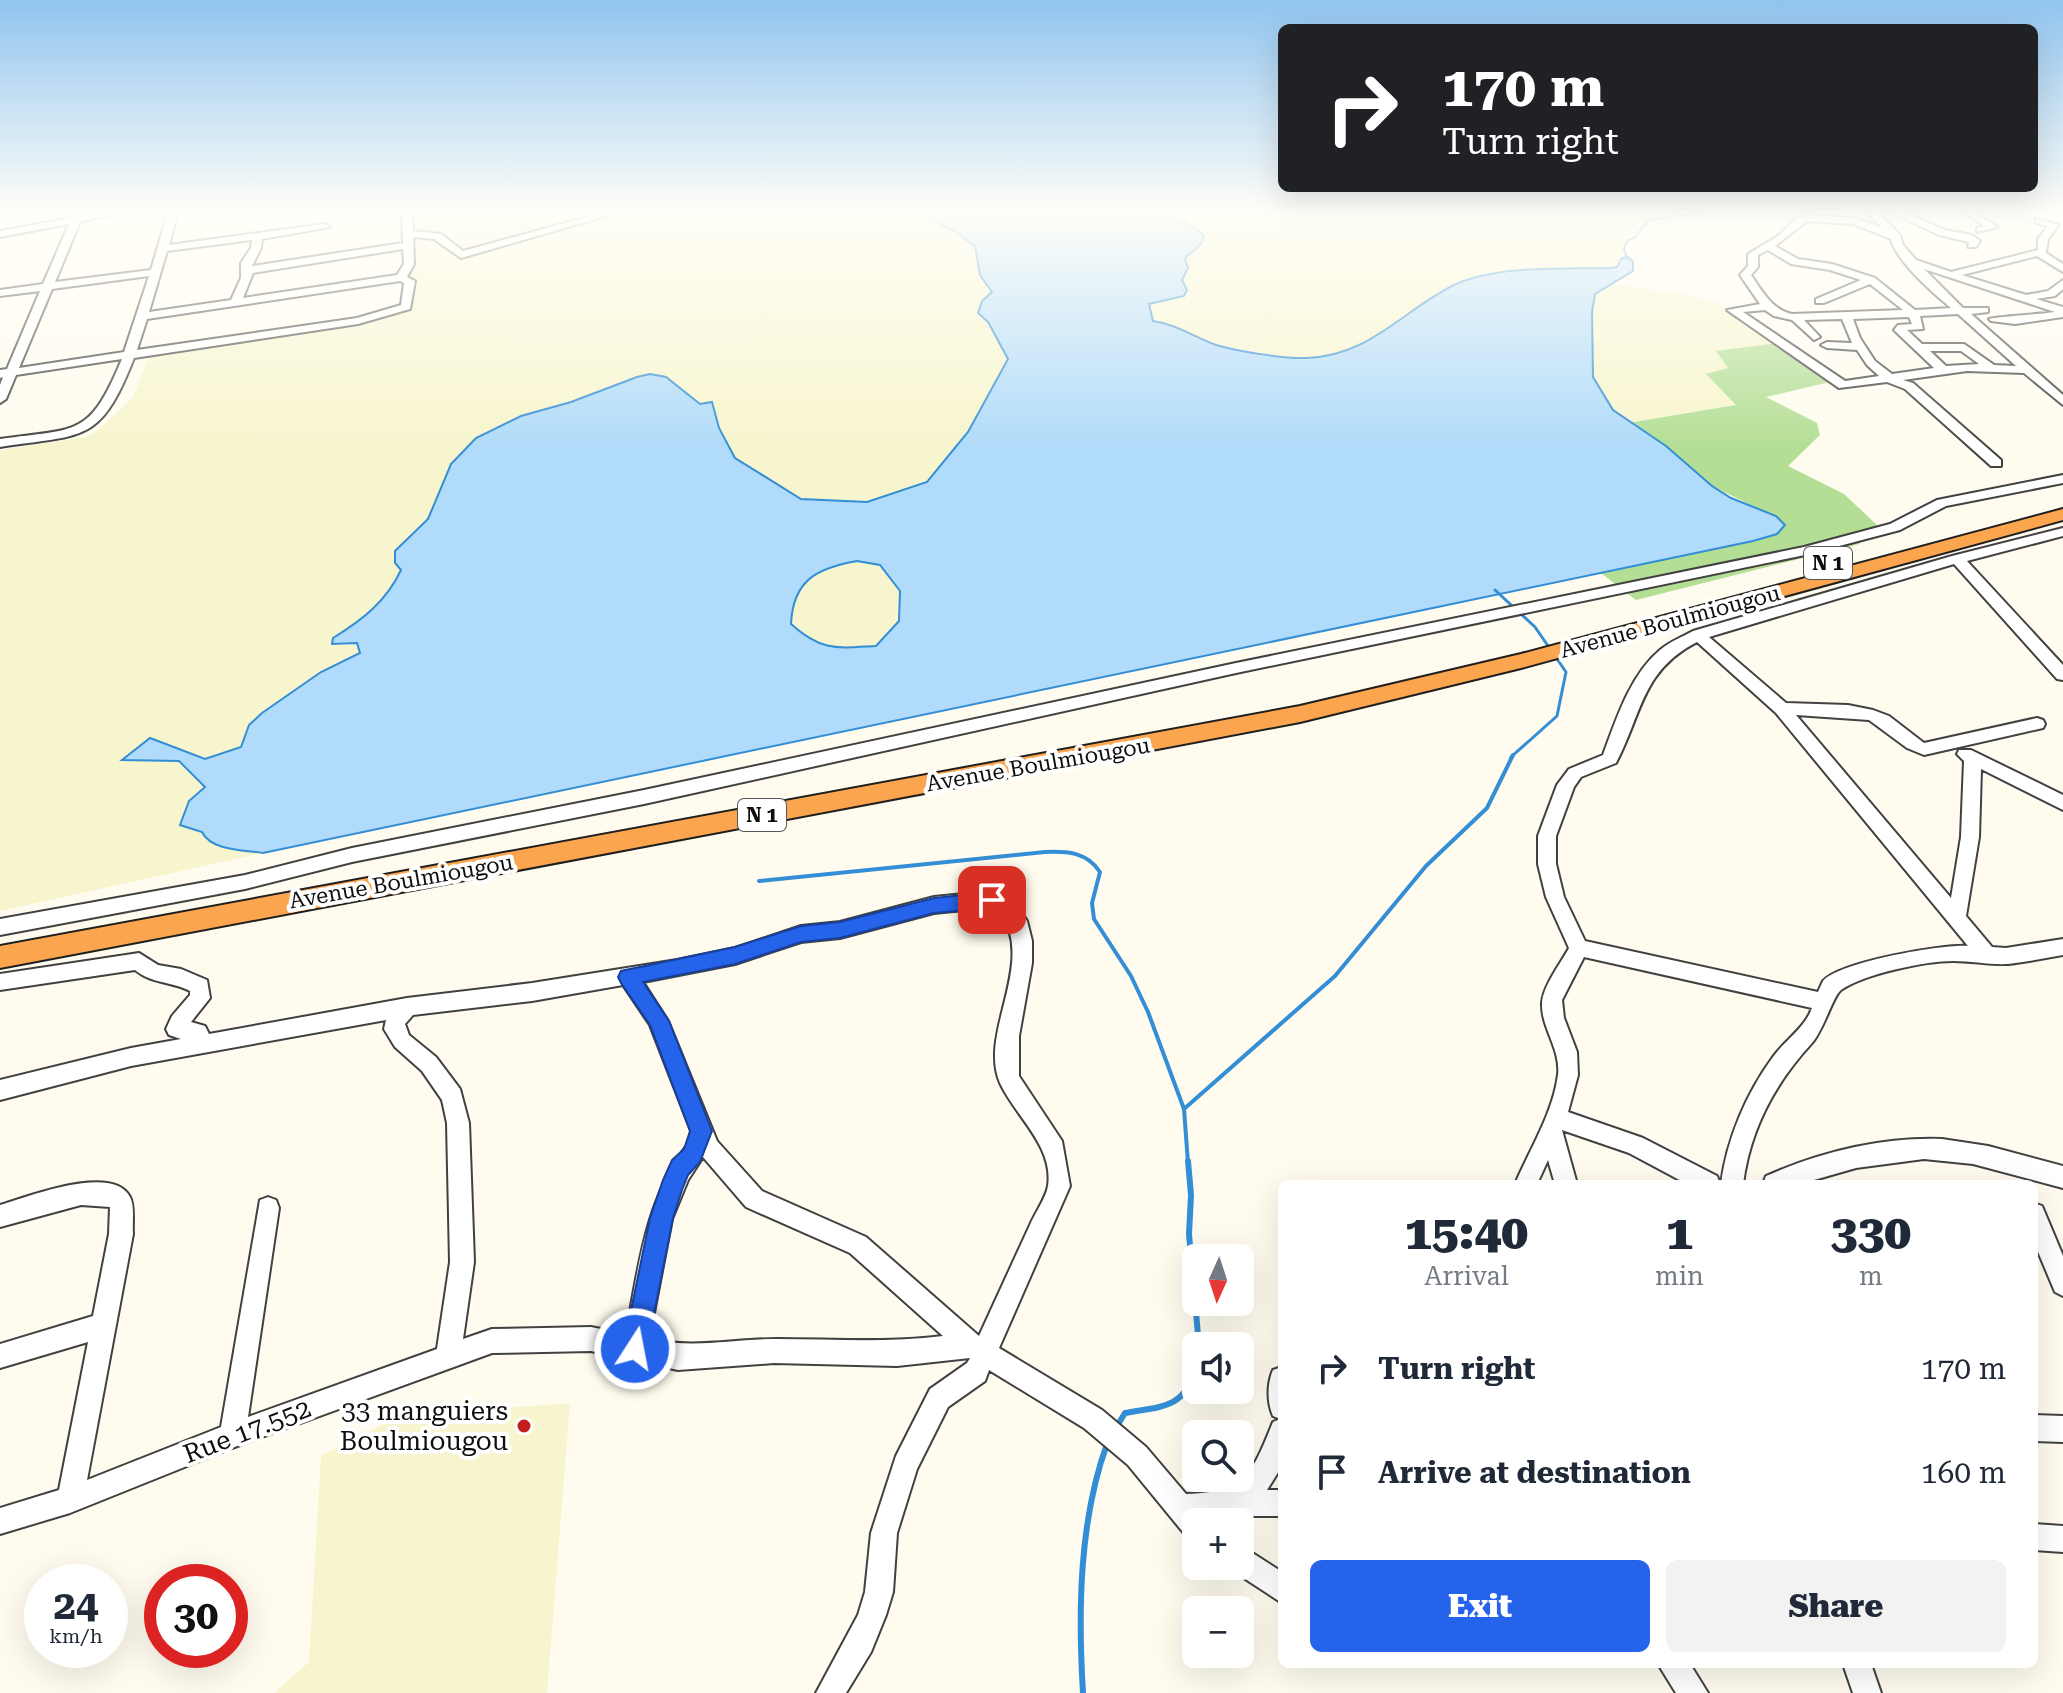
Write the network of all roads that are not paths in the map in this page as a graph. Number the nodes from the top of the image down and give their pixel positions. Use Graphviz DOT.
graph roads {
  1 [pos="46,291"];
  2 [pos="151,291"];
  3 [pos="240,291"];
  4 [pos="315,291"];
  5 [pos="409,291"];
  6 [pos="1756,291"];
  7 [pos="1844,291"];
  8 [pos="1887,291"];
  9 [pos="1939,291"];
  10 [pos="1997,291"];
  11 [pos="2054,291"];
  12 [pos="2020,298"];
  13 [pos="2002,300"];
  14 [pos="1820,301"];
  15 [pos="235,303"];
  16 [pos="1767,306"];
  17 [pos="1984,310"];
  18 [pos="1909,311"];
  19 [pos="2063,312"];
  20 [pos="1961,313"];
  21 [pos="144,316"];
  22 [pos="1846,316"];
  23 [pos="1793,317"];
  24 [pos="1995,319"];
  25 [pos="2030,319"];
  26 [pos="1814,337"];
  27 [pos="1827,345"];
  28 [pos="1860,347"];
  29 [pos="1920,348"];
  30 [pos="129,354"];
  31 [pos="1991,368"];
  32 [pos="1943,370"];
  33 [pos="2029,370"];
  34 [pos="13,372"];
  35 [pos="0,374"];
  36 [pos="1890,379"];
  37 [pos="2060,395"];
  38 [pos="0,399"];
  39 [pos="0,443"];
  40 [pos="1996,463"];
  41 [pos="2063,479"];
  42 [pos="2063,501"];
  43 [pos="2063,514"];
  44 [pos="2063,532"];
  45 [pos="1957,559"];
  46 [pos="1599,633"];
  47 [pos="1698,635"];
  48 [pos="1515,655"];
  49 [pos="2063,675"];
  50 [pos="1782,709"];
  51 [pos="2037,724"];
  52 [pos="1943,746"];
  53 [pos="1972,758"];
  54 [pos="2063,803"];
  55 [pos="1956,916"];
  56 [pos="0,927"];
  57 [pos="0,941"];
  58 [pos="2063,947"];
  59 [pos="1579,948"];
  60 [pos="1988,956"];
  61 [pos="0,957"];
  62 [pos="628,977"];
  63 [pos="0,982"];
  64 [pos="1823,1002"];
  65 [pos="407,1007"];
  66 [pos="204,1044"];
  67 [pos="0,1090"];
  68 [pos="1553,1124"];
  69 [pos="701,1144"];
  70 [pos="2017,1174"];
  71 [pos="2063,1177"];
  72 [pos="1528,1180"];
  73 [pos="1565,1180"];
  74 [pos="1701,1180"];
  75 [pos="1732,1180"];
  76 [pos="1784,1180"];
  77 [pos="268,1208"];
  78 [pos="0,1216"];
  79 [pos="2038,1224"];
  80 [pos="2063,1284"];
  81 [pos="101,1326"];
  82 [pos="635,1349"];
  83 [pos="978,1349"];
  84 [pos="0,1356"];
  85 [pos="448,1357"];
  86 [pos="2038,1428"];
  87 [pos="2063,1429"];
  88 [pos="232,1435"];
  89 [pos="1278,1450"];
  90 [pos="70,1500"];
  91 [pos="1278,1503"];
  92 [pos="1225,1505"];
  93 [pos="1216,1508"];
  94 [pos="1182,1511"];
  95 [pos="0,1521"];
  96 [pos="2038,1537"];
  97 [pos="2063,1539"];
  98 [pos="1254,1569"];
  99 [pos="1278,1586"];
  100 [pos="1675,1668"];
  101 [pos="1858,1668"];
  102 [pos="830,1693"];
  103 [pos="1694,1693"];
  104 [pos="1867,1693"];
  1 -- 34 [label="street"];
  2 -- 21 [label="street"];
  3 -- 15 [label="street"];
  4 -- 15 [label="street"];
  5 -- 30 [label="street"];
  6 -- 16 [label="street"];
  7 -- 14 [label="street"];
  8 -- 18 [label="street"];
  9 -- 20 [label="street"];
  10 -- 12 [label="street"];
  11 -- 12 [label="street"];
  12 -- 13 [label="street"];
  12 -- 19 [label="street"];
  13 -- 17 [label="street"];
  13 -- 25 [label="street"];
  15 -- 21 [label="street"];
  16 -- 23 [label="street"];
  16 -- 36 [label="street"];
  17 -- 20 [label="street"];
  17 -- 24 [label="street"];
  18 -- 20 [label="street"];
  18 -- 22 [label="street"];
  18 -- 29 [label="street"];
  19 -- 25 [label="street"];
  20 -- 24 [label="street"];
  20 -- 33 [label="street"];
  21 -- 30 [label="street"];
  22 -- 23 [label="street"];
  22 -- 28 [label="street"];
  23 -- 26 [label="street"];
  24 -- 25 [label="street"];
  27 -- 28 [label="street"];
  28 -- 36 [label="street"];
  29 -- 31 [label="street"];
  29 -- 32 [label="street"];
  30 -- 34 [label="street"];
  30 -- 39 [label="street"];
  31 -- 32 [label="street"];
  31 -- 33 [label="street"];
  32 -- 36 [label="street"];
  33 -- 37 [label="street"];
  34 -- 35 [label="street"];
  34 -- 38 [label="street"];
  36 -- 40 [label="street"];
  41 -- 56 [label="street"];
  42 -- 46 [label="highway, Avenue Boulmiougou / N 1"];
  43 -- 46 [label="highway, Avenue Boulmiougou / N 1"];
  44 -- 45 [label="street"];
  45 -- 47 [label="street"];
  45 -- 49 [label="street"];
  46 -- 48 [label="highway, Avenue Boulmiougou / N 1"];
  47 -- 50 [label="street"];
  47 -- 59 [label="street"];
  48 -- 57 [label="highway, Avenue Boulmiougou / N 1"];
  48 -- 61 [label="highway, Avenue Boulmiougou / N 1"];
  50 -- 52 [label="street"];
  50 -- 55 [label="street"];
  51 -- 52 [label="street"];
  52 -- 53 [label="street"];
  53 -- 54 [label="street"];
  53 -- 55 [label="street"];
  55 -- 60 [label="street"];
  58 -- 60 [label="street"];
  59 -- 64 [label="street"];
  59 -- 68 [label="street"];
  60 -- 64 [label="street"];
  62 -- 65 [label="street"];
  62 -- 69 [label="street"];
  62 -- 83 [label="street"];
  63 -- 66 [label="street"];
  64 -- 75 [label="street"];
  65 -- 66 [label="street"];
  65 -- 85 [label="street"];
  66 -- 67 [label="street"];
  68 -- 72 [label="street"];
  68 -- 73 [label="street"];
  68 -- 74 [label="street"];
  69 -- 82 [label="street"];
  69 -- 83 [label="street"];
  70 -- 71 [label="street"];
  70 -- 76 [label="street"];
  77 -- 88 [label="street"];
  78 -- 81 [label="street"];
  79 -- 80 [label="street"];
  81 -- 84 [label="street"];
  81 -- 90 [label="street"];
  82 -- 83 [label="street, Rue 17.552"];
  82 -- 85 [label="street, Rue 17.552"];
  83 -- 94 [label="street"];
  83 -- 102 [label="street"];
  85 -- 88 [label="street, Rue 17.552"];
  86 -- 87 [label="street"];
  88 -- 90 [label="street, Rue 17.552"];
  89 -- 92 [label="street"];
  90 -- 95 [label="street, Rue 17.552"];
  91 -- 92 [label="street"];
  92 -- 93 [label="street"];
  96 -- 97 [label="street"];
  98 -- 99 [label="street"];
  100 -- 103 [label="street"];
  101 -- 104 [label="street"];
}
